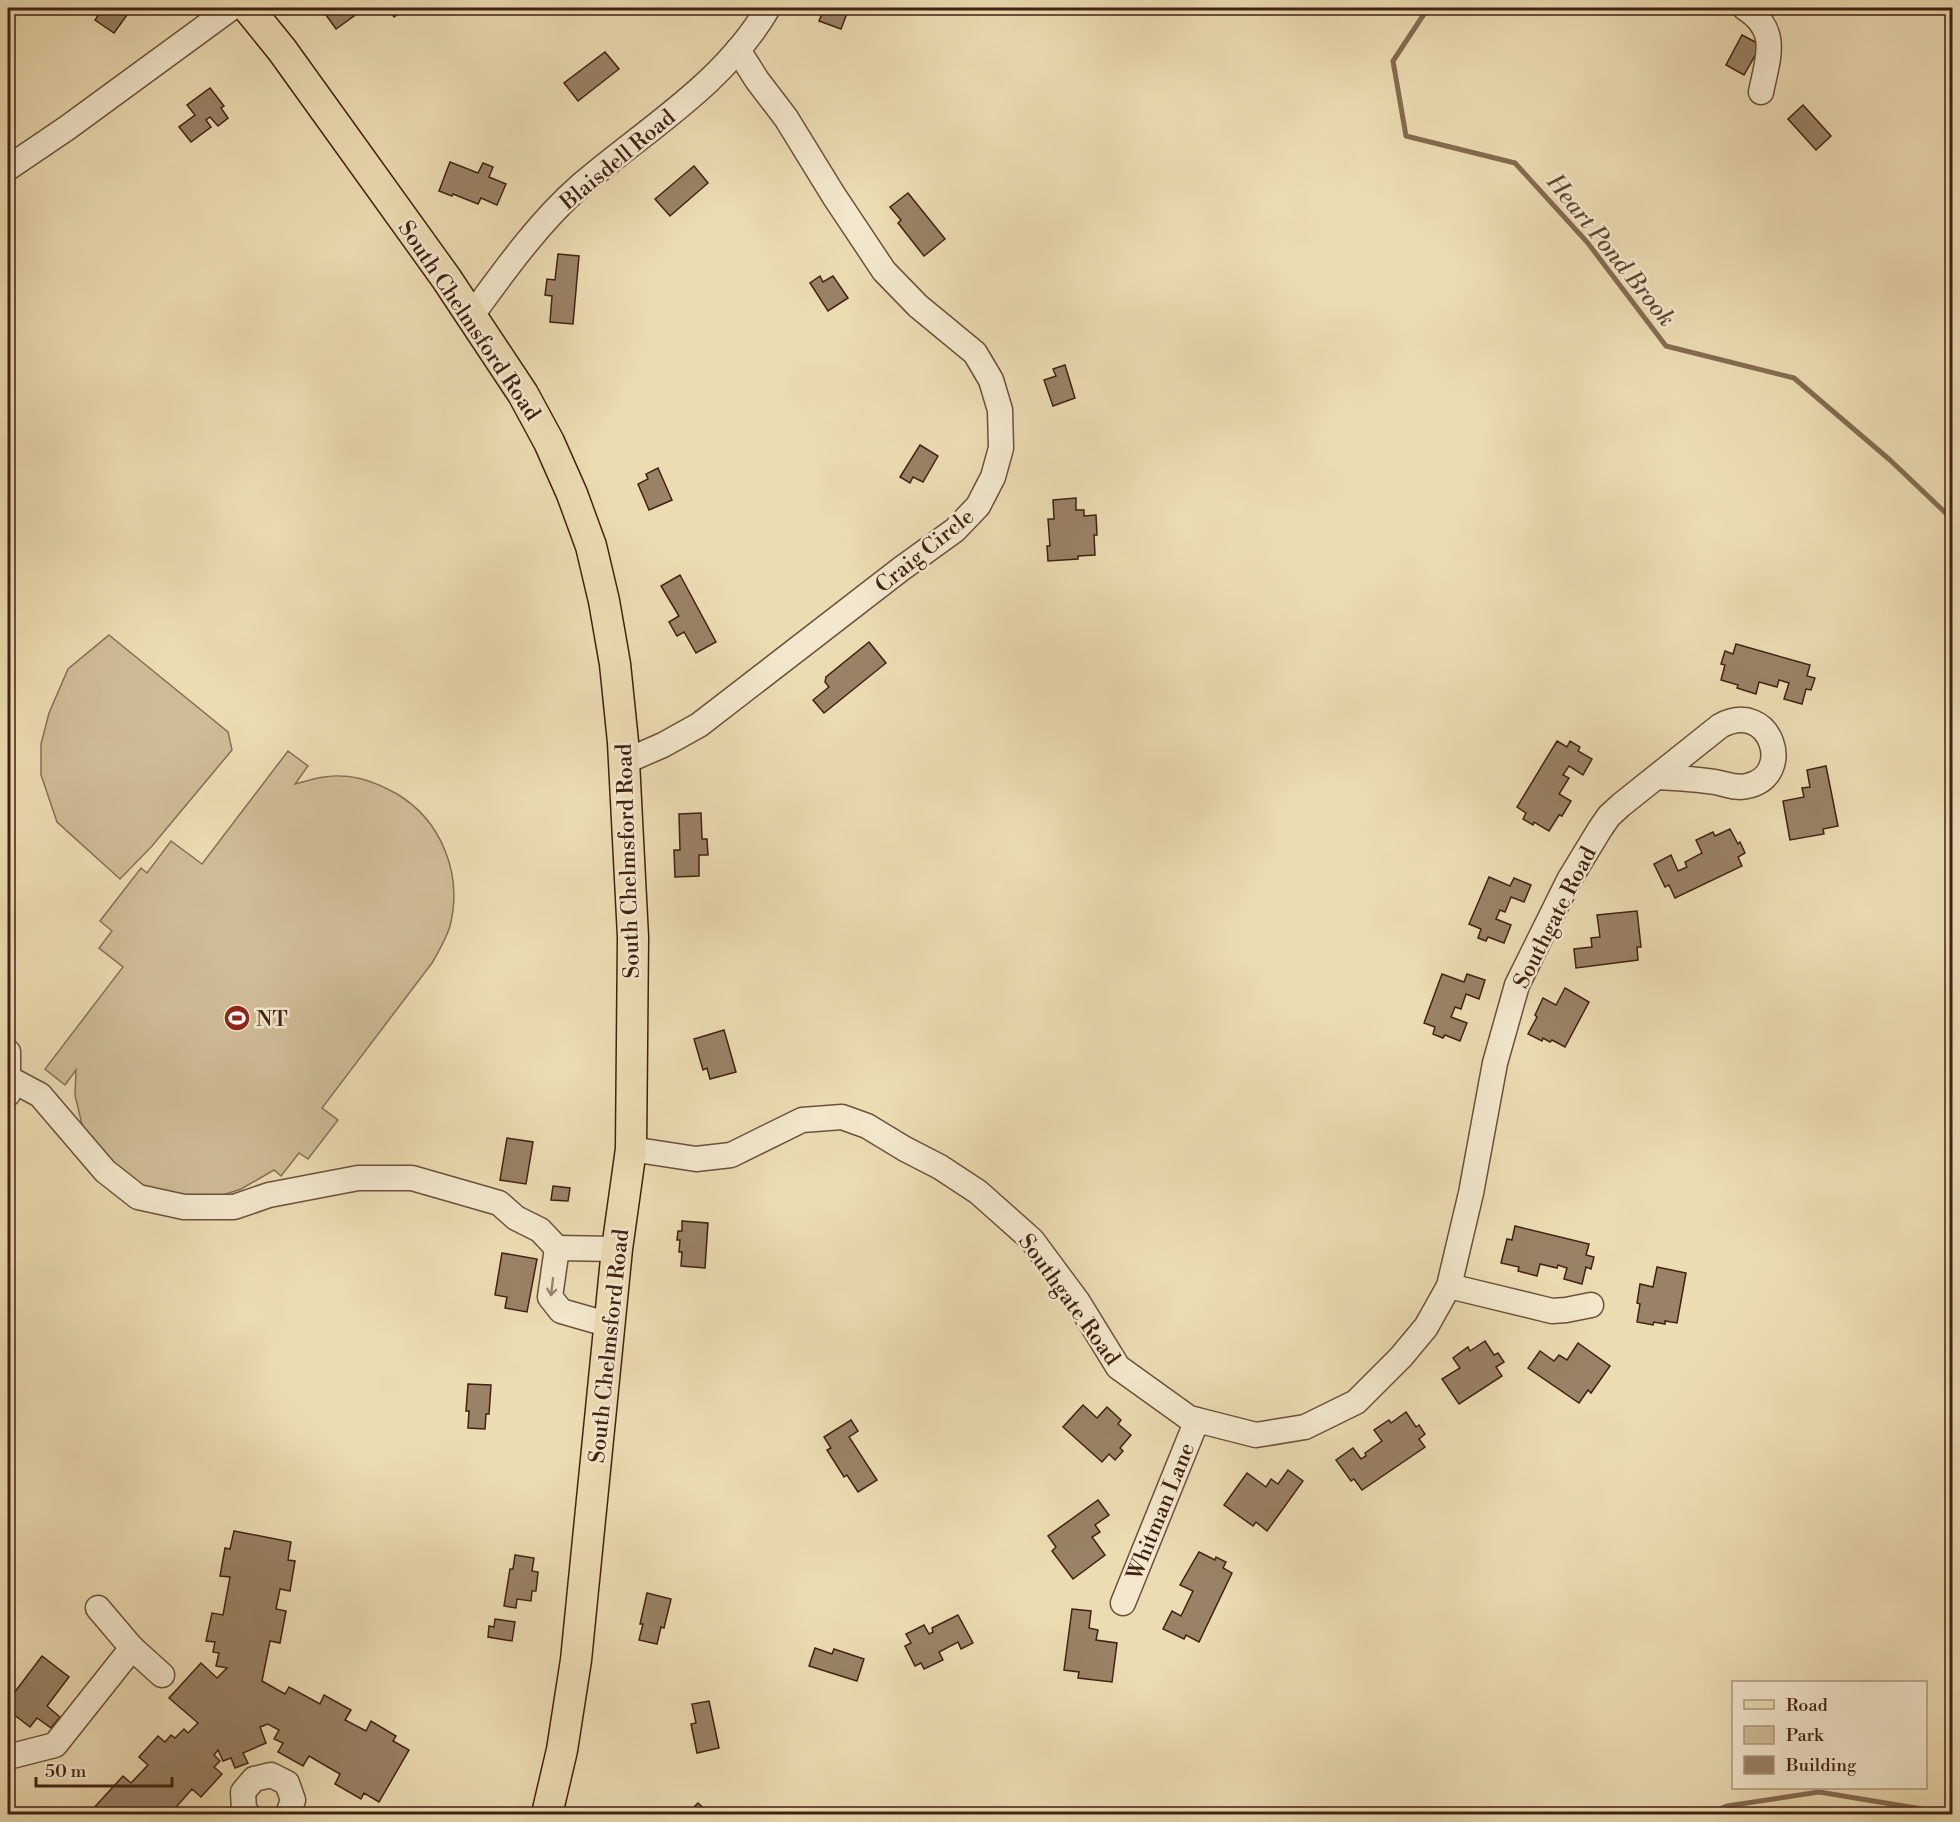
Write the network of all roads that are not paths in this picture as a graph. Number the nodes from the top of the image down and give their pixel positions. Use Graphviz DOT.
graph roads {
  1 [pos="231,8"];
  2 [pos="248,8"];
  3 [pos="768,8"];
  4 [pos="1746,8"];
  5 [pos="738,50"];
  6 [pos="1761,92"];
  7 [pos="8,168"];
  8 [pos="472,315"];
  9 [pos="624,762"];
  10 [pos="1656,777"];
  11 [pos="8,1052"];
  12 [pos="8,1078"];
  13 [pos="8,1096"];
  14 [pos="631,1149"];
  15 [pos="557,1248"];
  16 [pos="617,1249"];
  17 [pos="1449,1286"];
  18 [pos="1591,1305"];
  19 [pos="610,1325"];
  20 [pos="1197,1420"];
  21 [pos="1123,1603"];
  22 [pos="98,1608"];
  23 [pos="132,1648"];
  24 [pos="162,1674"];
  25 [pos="8,1757"];
  26 [pos="243,1813"];
  27 [pos="288,1815"];
  28 [pos="547,1815"];
  1 -- 7 [label="street"];
  2 -- 8 [label="main road, South Chelmsford Road"];
  3 -- 5 [label="street, Blaisdell Road"];
  4 -- 6 [label="street"];
  5 -- 8 [label="street, Blaisdell Road"];
  5 -- 9 [label="street, Craig Circle"];
  8 -- 9 [label="main road, South Chelmsford Road"];
  9 -- 14 [label="main road, South Chelmsford Road"];
  10 -- 17 [label="street, Southgate Road"];
  11 -- 12 [label="street"];
  12 -- 13 [label="street"];
  12 -- 15 [label="street"];
  14 -- 16 [label="main road, South Chelmsford Road"];
  14 -- 20 [label="street, Southgate Road"];
  15 -- 16 [label="street"];
  15 -- 19 [label="street, one-way"];
  16 -- 19 [label="main road, South Chelmsford Road"];
  17 -- 18 [label="street"];
  17 -- 20 [label="street, Southgate Road"];
  19 -- 28 [label="main road, South Chelmsford Road"];
  20 -- 21 [label="street, Whitman Lane"];
  22 -- 23 [label="street"];
  23 -- 24 [label="street"];
  23 -- 25 [label="street"];
  26 -- 27 [label="street"];
}
